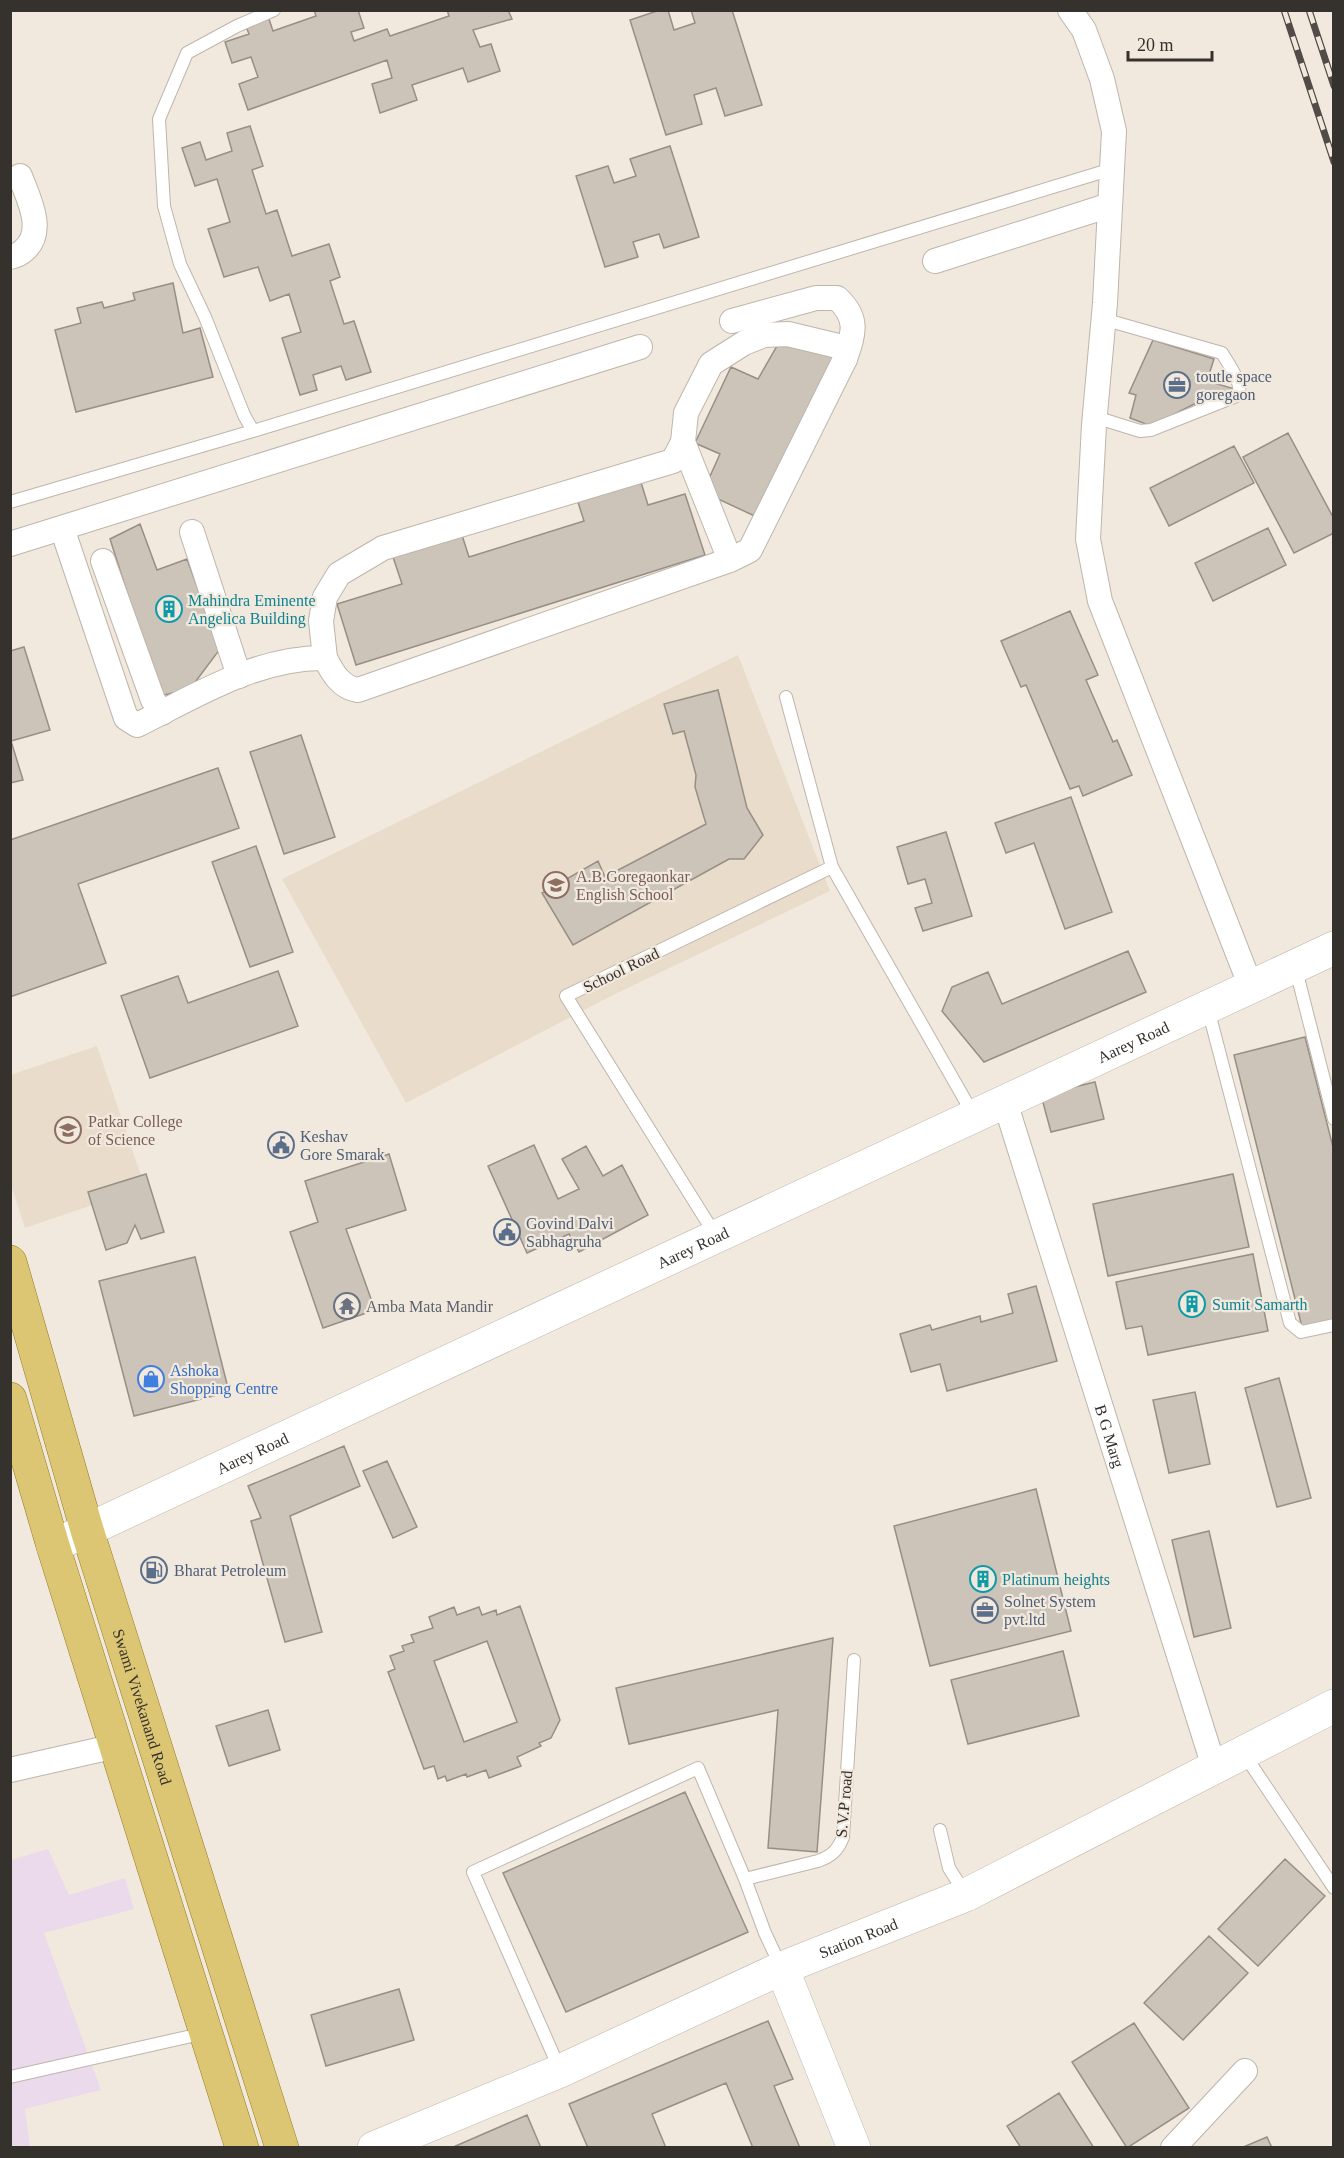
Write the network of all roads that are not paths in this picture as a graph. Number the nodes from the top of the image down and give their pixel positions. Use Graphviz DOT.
graph roads {
  1 [pos="274,10"];
  2 [pos="1070,10"];
  3 [pos="1112,169"];
  4 [pos="20,176"];
  5 [pos="1110,205"];
  6 [pos="10,257"];
  7 [pos="935,261"];
  8 [pos="1103,319"];
  9 [pos="732,321"];
  10 [pos="640,347"];
  11 [pos="845,359"];
  12 [pos="1095,417"];
  13 [pos="253,431"];
  14 [pos="682,442"];
  15 [pos="10,502"];
  16 [pos="62,528"];
  17 [pos="192,532"];
  18 [pos="10,544"];
  19 [pos="730,560"];
  20 [pos="103,561"];
  21 [pos="325,658"];
  22 [pos="239,676"];
  23 [pos="786,697"];
  24 [pos="162,713"];
  25 [pos="832,867"];
  26 [pos="1334,948"];
  27 [pos="1295,966"];
  28 [pos="1251,987"];
  29 [pos="1207,1007"];
  30 [pos="1005,1102"];
  31 [pos="974,1116"];
  32 [pos="1334,1119"];
  33 [pos="716,1236"];
  34 [pos="10,1262"];
  35 [pos="1334,1325"];
  36 [pos="13,1419"];
  37 [pos="87,1530"];
  38 [pos="53,1546"];
  39 [pos="854,1659"];
  40 [pos="1334,1706"];
  41 [pos="116,1746"];
  42 [pos="1244,1754"];
  43 [pos="1214,1767"];
  44 [pos="10,1770"];
  45 [pos="940,1830"];
  46 [pos="745,1879"];
  47 [pos="1334,1888"];
  48 [pos="966,1896"];
  49 [pos="782,1968"];
  50 [pos="206,2033"];
  51 [pos="560,2071"];
  52 [pos="1245,2071"];
  53 [pos="10,2077"];
  54 [pos="242,2148"];
  55 [pos="282,2148"];
  56 [pos="374,2148"];
  57 [pos="854,2148"];
  58 [pos="1173,2148"];
  1 -- 13 [label="lane"];
  2 -- 3 [label="street"];
  3 -- 5 [label="street"];
  3 -- 13 [label="lane"];
  4 -- 6 [label="street"];
  5 -- 7 [label="street"];
  5 -- 8 [label="street"];
  8 -- 12 [label="street"];
  8 -- 12 [label="lane"];
  9 -- 11 [label="street"];
  10 -- 16 [label="street"];
  11 -- 14 [label="street"];
  11 -- 19 [label="street"];
  12 -- 28 [label="street"];
  13 -- 15 [label="lane"];
  14 -- 19 [label="street"];
  14 -- 21 [label="street"];
  16 -- 18 [label="street"];
  16 -- 24 [label="street"];
  17 -- 22 [label="street"];
  19 -- 21 [label="street"];
  20 -- 24 [label="street"];
  21 -- 22 [label="street"];
  22 -- 24 [label="street"];
  23 -- 25 [label="lane"];
  25 -- 31 [label="lane"];
  25 -- 33 [label="lane, School Road"];
  26 -- 27 [label="street, Aarey Road"];
  27 -- 28 [label="street, Aarey Road"];
  27 -- 32 [label="lane"];
  28 -- 29 [label="street, Aarey Road"];
  29 -- 30 [label="street, Aarey Road"];
  29 -- 35 [label="lane"];
  30 -- 31 [label="street, Aarey Road"];
  30 -- 43 [label="street, B G Marg"];
  31 -- 33 [label="street, Aarey Road"];
  33 -- 37 [label="street, Aarey Road"];
  34 -- 37 [label="main road, Swami Vivekanand Road"];
  36 -- 38 [label="main road"];
  37 -- 38 [label="street, Aarey Road"];
  37 -- 55 [label="main road, Swami Vivekanand Road"];
  38 -- 41 [label="main road"];
  39 -- 46 [label="lane, S.V.P road"];
  40 -- 42 [label="street, Station Road"];
  41 -- 44 [label="street"];
  41 -- 50 [label="main road"];
  42 -- 43 [label="street, Station Road"];
  42 -- 47 [label="lane"];
  43 -- 48 [label="street, Station Road"];
  45 -- 48 [label="lane"];
  46 -- 49 [label="lane"];
  46 -- 51 [label="lane"];
  48 -- 49 [label="street, Station Road"];
  49 -- 51 [label="street, Station Road"];
  49 -- 57 [label="street"];
  50 -- 53 [label="lane"];
  50 -- 54 [label="main road"];
  51 -- 56 [label="street, Station Road"];
  52 -- 58 [label="street"];
}
